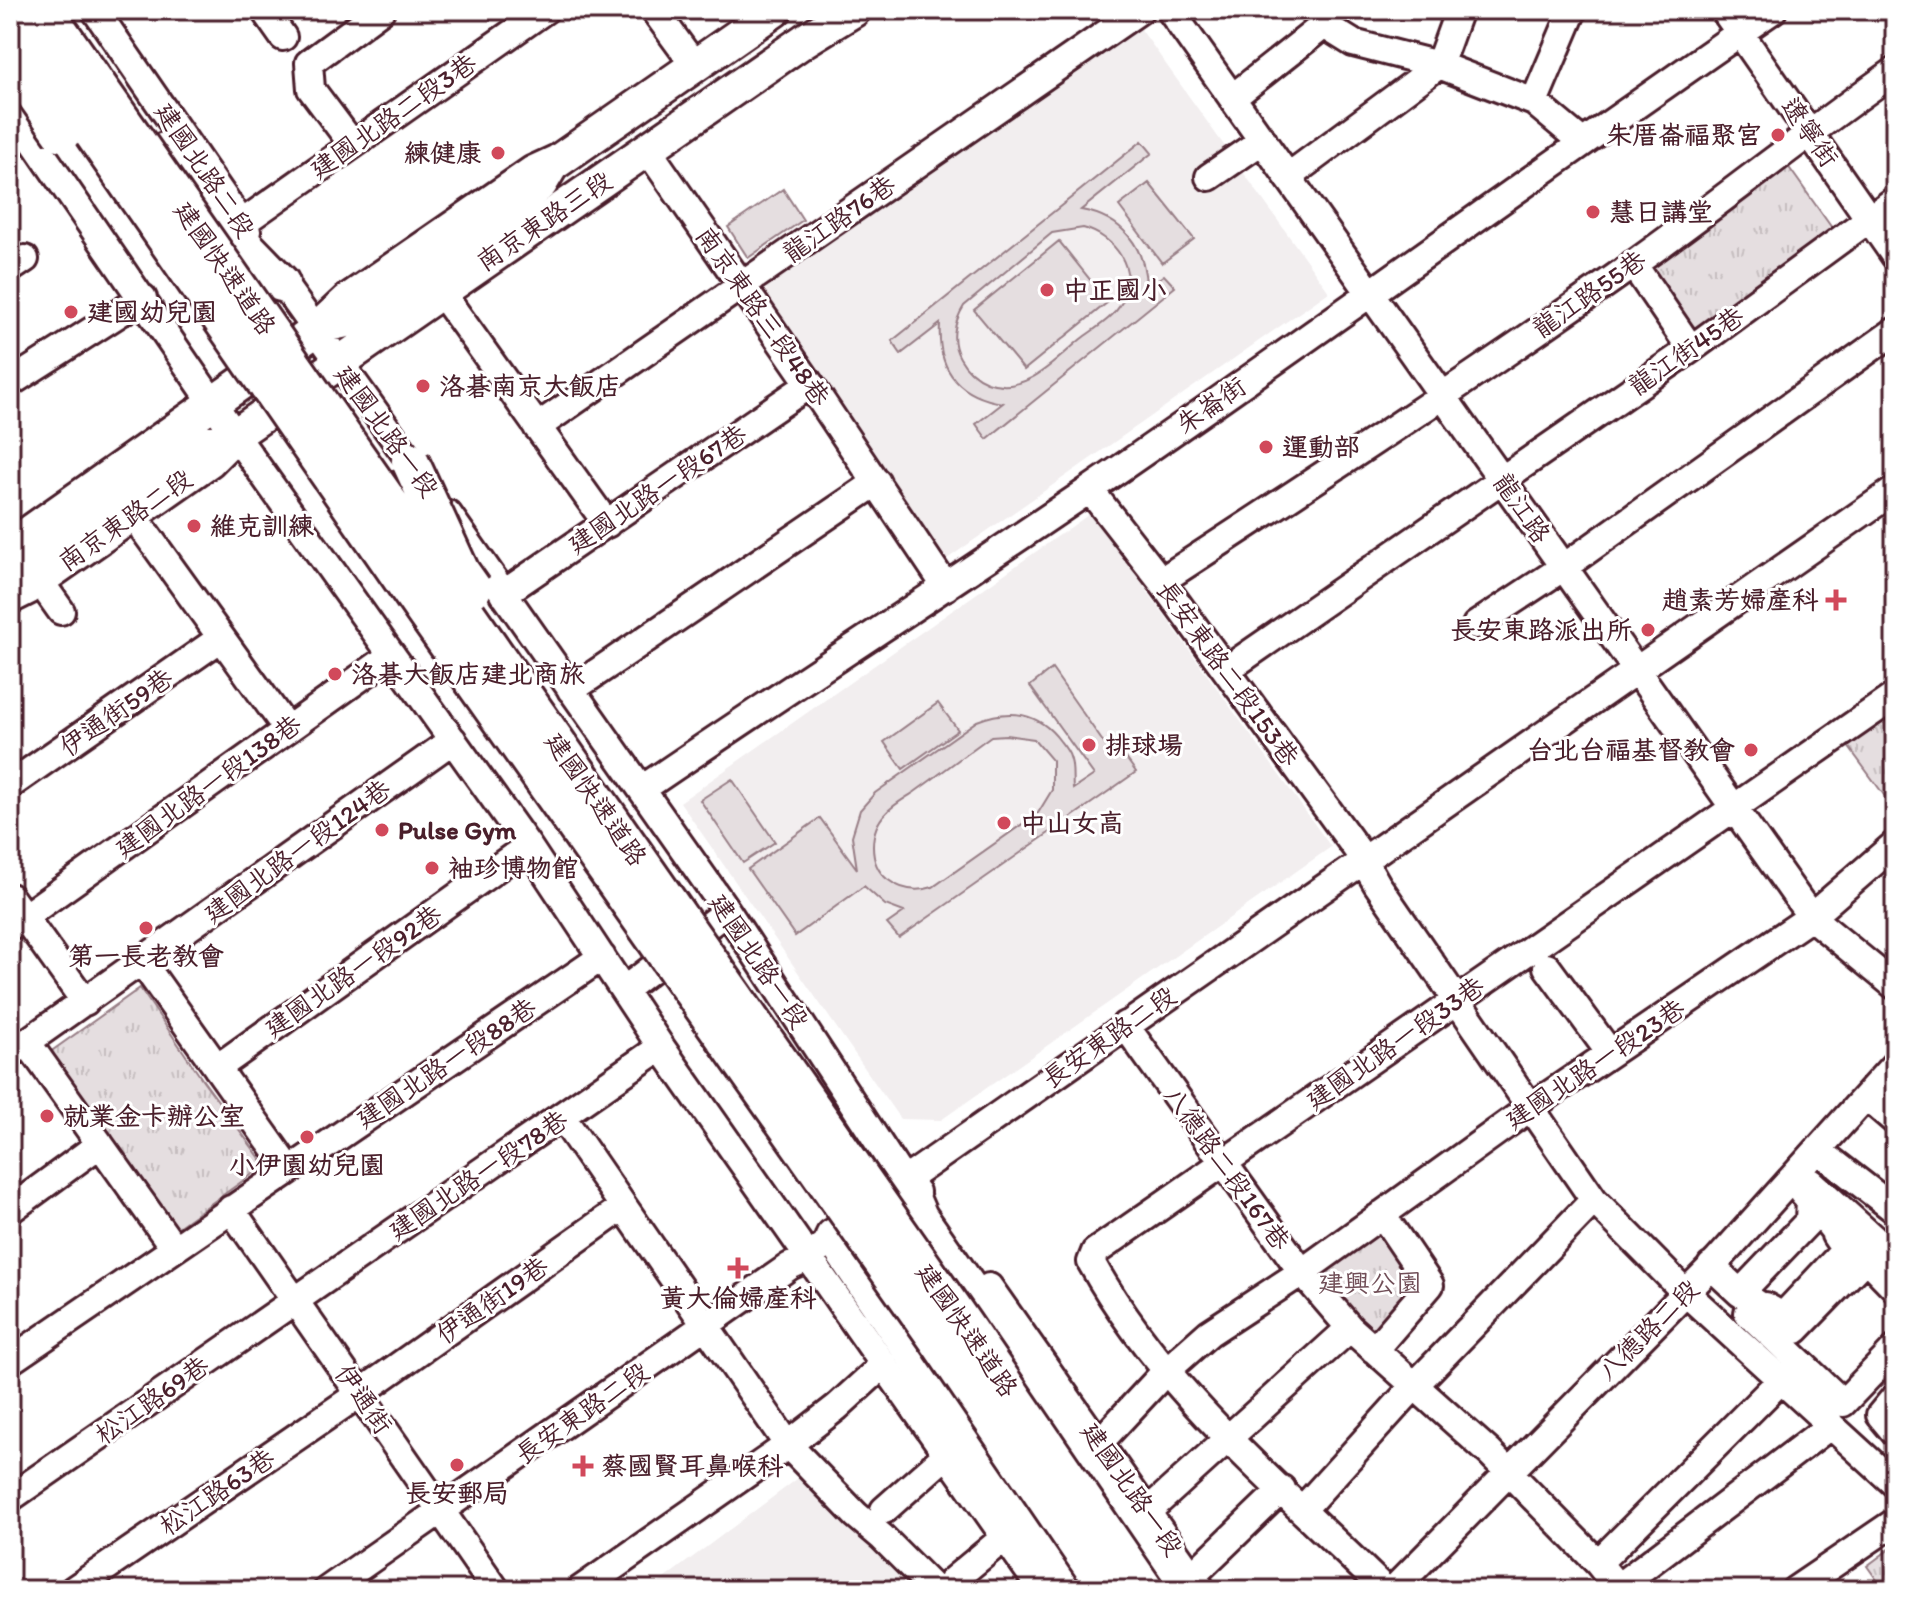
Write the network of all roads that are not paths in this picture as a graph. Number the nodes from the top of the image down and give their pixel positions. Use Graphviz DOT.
graph roads {
  1 [pos="45,10"];
  2 [pos="65,10"];
  3 [pos="95,10"];
  4 [pos="264,10"];
  5 [pos="381,10"];
  6 [pos="545,10"];
  7 [pos="654,10"];
  8 [pos="775,10"];
  9 [pos="825,10"];
  10 [pos="854,10"];
  11 [pos="1140,10"];
  12 [pos="1170,10"];
  13 [pos="1459,10"];
  14 [pos="1573,10"];
  15 [pos="1724,10"];
  16 [pos="1773,10"];
  17 [pos="10,14"];
  18 [pos="1328,18"];
  19 [pos="1740,33"];
  20 [pos="283,37"];
  21 [pos="805,40"];
  22 [pos="10,59"];
  23 [pos="1439,65"];
  24 [pos="695,66"];
  25 [pos="1895,71"];
  26 [pos="1232,98"];
  27 [pos="1534,102"];
  28 [pos="10,107"];
  29 [pos="1810,130"];
  30 [pos="1263,140"];
  31 [pos="1582,142"];
  32 [pos="353,145"];
  33 [pos="648,150"];
  34 [pos="1289,176"];
  35 [pos="1209,177"];
  36 [pos="1895,200"];
  37 [pos="1868,218"];
  38 [pos="242,223"];
  39 [pos="1895,256"];
  40 [pos="1633,264"];
  41 [pos="281,283"];
  42 [pos="743,287"];
  43 [pos="441,292"];
  44 [pos="1372,294"];
  45 [pos="143,298"];
  46 [pos="315,331"];
  47 [pos="1895,331"];
  48 [pos="1691,349"];
  49 [pos="338,363"];
  50 [pos="10,383"];
  51 [pos="810,384"];
  52 [pos="1443,396"];
  53 [pos="212,402"];
  54 [pos="537,427"];
  55 [pos="235,435"];
  56 [pos="410,461"];
  57 [pos="1501,478"];
  58 [pos="877,482"];
  59 [pos="1090,490"];
  60 [pos="1895,490"];
  61 [pos="1895,507"];
  62 [pos="133,515"];
  63 [pos="607,524"];
  64 [pos="10,546"];
  65 [pos="1564,567"];
  66 [pos="1161,581"];
  67 [pos="24,585"];
  68 [pos="946,587"];
  69 [pos="503,594"];
  70 [pos="10,597"];
  71 [pos="61,611"];
  72 [pos="425,613"];
  73 [pos="1476,625"];
  74 [pos="221,638"];
  75 [pos="392,655"];
  76 [pos="1226,670"];
  77 [pos="1640,676"];
  78 [pos="571,690"];
  79 [pos="1895,696"];
  80 [pos="287,729"];
  81 [pos="453,740"];
  82 [pos="10,785"];
  83 [pos="642,789"];
  84 [pos="1734,810"];
  85 [pos="1895,844"];
  86 [pos="528,846"];
  87 [pos="1367,865"];
  88 [pos="727,911"];
  89 [pos="15,914"];
  90 [pos="1811,917"];
  91 [pos="602,957"];
  92 [pos="142,962"];
  93 [pos="1547,967"];
  94 [pos="1895,986"];
  95 [pos="624,990"];
  96 [pos="1457,999"];
  97 [pos="85,1002"];
  98 [pos="1129,1031"];
  99 [pos="661,1047"];
  100 [pos="18,1048"];
  101 [pos="1610,1053"];
  102 [pos="1895,1064"];
  103 [pos="217,1068"];
  104 [pos="1867,1097"];
  105 [pos="1531,1107"];
  106 [pos="562,1117"];
  107 [pos="1895,1121"];
  108 [pos="100,1144"];
  109 [pos="1819,1151"];
  110 [pos="1224,1164"];
  111 [pos="852,1165"];
  112 [pos="289,1169"];
  113 [pos="1795,1177"];
  114 [pos="913,1195"];
  115 [pos="1594,1200"];
  116 [pos="1810,1200"];
  117 [pos="623,1207"];
  118 [pos="231,1209"];
  119 [pos="10,1210"];
  120 [pos="1895,1210"];
  121 [pos="1382,1214"];
  122 [pos="822,1247"];
  123 [pos="174,1248"];
  124 [pos="1895,1258"];
  125 [pos="1711,1266"];
  126 [pos="1302,1272"];
  127 [pos="1895,1288"];
  128 [pos="1685,1292"];
  129 [pos="1740,1293"];
  130 [pos="294,1301"];
  131 [pos="706,1326"];
  132 [pos="1350,1328"];
  133 [pos="1895,1329"];
  134 [pos="1895,1349"];
  135 [pos="1374,1350"];
  136 [pos="10,1361"];
  137 [pos="884,1364"];
  138 [pos="1165,1372"];
  139 [pos="1781,1380"];
  140 [pos="1415,1385"];
  141 [pos="360,1393"];
  142 [pos="1833,1394"];
  143 [pos="1895,1397"];
  144 [pos="1831,1425"];
  145 [pos="1893,1431"];
  146 [pos="1229,1437"];
  147 [pos="1099,1443"];
  148 [pos="788,1445"];
  149 [pos="946,1455"];
  150 [pos="1864,1456"];
  151 [pos="1509,1472"];
  152 [pos="1895,1484"];
  153 [pos="1282,1489"];
  154 [pos="10,1498"];
  155 [pos="1303,1509"];
  156 [pos="884,1510"];
  157 [pos="440,1511"];
  158 [pos="1148,1511"];
  159 [pos="1895,1522"];
  160 [pos="1005,1537"];
  161 [pos="1598,1563"];
  162 [pos="944,1585"];
  163 [pos="1190,1586"];
  164 [pos="1617,1589"];
  165 [pos="73,1590"];
  166 [pos="327,1590"];
  167 [pos="496,1590"];
  168 [pos="580,1590"];
  169 [pos="1042,1590"];
  170 [pos="1057,1590"];
  171 [pos="1074,1590"];
  172 [pos="1108,1590"];
  173 [pos="1145,1590"];
  174 [pos="1385,1590"];
  175 [pos="1393,1590"];
  176 [pos="1795,1590"];
  1 -- 111 [label="highway, 建國快速道路, bridge"];
  2 -- 41 [label="highway"];
  3 -- 38 [label="street, 建國北路二段"];
  4 -- 20 [label="street"];
  5 -- 32 [label="street"];
  6 -- 32 [label="street, 建國北路二段3巷"];
  7 -- 24 [label="street"];
  8 -- 24 [label="main road, 南京東路三段"];
  9 -- 21 [label="street"];
  10 -- 21 [label="main road, 南京東路三段"];
  11 -- 42 [label="street, 龍江路76巷"];
  12 -- 26 [label="street, 龍江路"];
  13 -- 23 [label="street"];
  14 -- 27 [label="street"];
  15 -- 19 [label="street, 遼寧街"];
  16 -- 19 [label="street, 朱崙街"];
  17 -- 72 [label="highway, 建國快速道路, bridge"];
  18 -- 23 [label="street"];
  18 -- 26 [label="street"];
  19 -- 29 [label="street, 遼寧街"];
  19 -- 31 [label="street, 朱崙街"];
  21 -- 33 [label="main road, 南京東路三段"];
  22 -- 72 [label="highway, bridge"];
  23 -- 27 [label="street"];
  23 -- 34 [label="street"];
  24 -- 46 [label="main road, 南京東路三段"];
  25 -- 29 [label="street, 龍江路55巷"];
  26 -- 30 [label="street, 龍江路"];
  27 -- 31 [label="street"];
  28 -- 45 [label="street"];
  29 -- 37 [label="street, 遼寧街"];
  29 -- 40 [label="street, 龍江路55巷"];
  30 -- 34 [label="street, 龍江路"];
  30 -- 35 [label="street"];
  31 -- 44 [label="street, 朱崙街"];
  32 -- 38 [label="street, 建國北路二段3巷"];
  33 -- 42 [label="street, 南京東路三段48巷"];
  33 -- 43 [label="main road, 南京東路三段"];
  34 -- 44 [label="street, 龍江路"];
  36 -- 37 [label="street, 龍江街45巷"];
  37 -- 39 [label="street, 遼寧街"];
  37 -- 48 [label="street, 龍江街45巷"];
  38 -- 41 [label="street, 建國北路二段"];
  40 -- 48 [label="street"];
  40 -- 52 [label="street, 龍江路55巷"];
  41 -- 46 [label="street, 建國北路二段"];
  42 -- 51 [label="street, 南京東路三段48巷"];
  42 -- 54 [label="street, 龍江路76巷"];
  43 -- 49 [label="main road, 南京東路三段"];
  43 -- 54 [label="street"];
  44 -- 52 [label="street, 龍江路"];
  44 -- 59 [label="street, 朱崙街"];
  45 -- 50 [label="street"];
  45 -- 53 [label="street"];
  46 -- 49 [label="street, 建國北路一段"];
  46 -- 53 [label="main road, 南京東路三段"];
  47 -- 65 [label="street"];
  48 -- 57 [label="street, 龍江街45巷"];
  49 -- 55 [label="main road, 南京東路三段"];
  49 -- 56 [label="street, 建國北路一段"];
  51 -- 58 [label="street, 南京東路三段48巷"];
  51 -- 63 [label="street, 建國北路一段67巷"];
  52 -- 57 [label="street, 龍江路"];
  52 -- 66 [label="street, 龍江路55巷"];
  53 -- 55 [label="street"];
  53 -- 64 [label="main road, 南京東路二段"];
  54 -- 63 [label="street"];
  55 -- 62 [label="main road, 南京東路二段"];
  55 -- 67 [label="street"];
  55 -- 75 [label="street"];
  56 -- 69 [label="street, 建國北路一段"];
  56 -- 111 [label="highway, bridge"];
  57 -- 65 [label="street, 龍江路"];
  57 -- 76 [label="street, 龍江街45巷"];
  58 -- 68 [label="street, 南京東路三段48巷"];
  58 -- 78 [label="street"];
  59 -- 66 [label="street, 長安東路二段153巷"];
  59 -- 68 [label="street, 朱崙街"];
  60 -- 77 [label="street, 長安東路二段"];
  61 -- 77 [label="street, 長安東路二段"];
  62 -- 67 [label="main road, 南京東路二段"];
  62 -- 74 [label="street"];
  63 -- 69 [label="street, 建國北路一段67巷"];
  65 -- 73 [label="street"];
  65 -- 77 [label="street, 龍江路"];
  66 -- 76 [label="street, 長安東路二段153巷"];
  67 -- 70 [label="main road, 南京東路二段"];
  67 -- 71 [label="street"];
  68 -- 83 [label="street, 朱崙街"];
  69 -- 78 [label="street, 建國北路一段"];
  72 -- 172 [label="highway, 建國快速道路, bridge"];
  74 -- 80 [label="street"];
  74 -- 82 [label="street, 伊通街59巷"];
  75 -- 80 [label="street, 建國北路一段138巷"];
  75 -- 81 [label="street"];
  76 -- 87 [label="street, 長安東路二段153巷"];
  77 -- 84 [label="street, 龍江路"];
  77 -- 87 [label="street, 長安東路二段"];
  78 -- 83 [label="street, 建國北路一段"];
  79 -- 84 [label="street, 建國北路一段33巷"];
  80 -- 89 [label="street, 建國北路一段138巷"];
  81 -- 86 [label="street"];
  81 -- 92 [label="street, 建國北路一段124巷"];
  83 -- 88 [label="street, 建國北路一段"];
  84 -- 90 [label="street, 龍江路"];
  84 -- 96 [label="street, 建國北路一段33巷"];
  85 -- 90 [label="street, 建國北路一段23巷"];
  86 -- 91 [label="street"];
  86 -- 103 [label="street, 建國北路一段92巷"];
  87 -- 96 [label="street, 長安東路二段153巷"];
  87 -- 98 [label="street, 長安東路二段"];
  88 -- 95 [label="street"];
  88 -- 114 [label="street, 建國北路一段"];
  89 -- 97 [label="street"];
  90 -- 94 [label="street, 龍江路"];
  90 -- 101 [label="street, 建國北路一段23巷"];
  91 -- 95 [label="street"];
  91 -- 112 [label="street, 建國北路一段88巷"];
  92 -- 97 [label="street"];
  92 -- 103 [label="street"];
  93 -- 101 [label="street"];
  95 -- 99 [label="street"];
  96 -- 105 [label="street, 長安東路二段153巷"];
  96 -- 110 [label="street, 建國北路一段33巷"];
  97 -- 100 [label="street"];
  98 -- 110 [label="street, 八德路二段167巷"];
  98 -- 114 [label="street, 長安東路二段"];
  99 -- 106 [label="street, 建國北路一段78巷"];
  99 -- 122 [label="street"];
  100 -- 108 [label="street"];
  101 -- 105 [label="street, 建國北路一段23巷"];
  102 -- 104 [label="street, 八德路二段"];
  103 -- 112 [label="street"];
  104 -- 107 [label="street"];
  104 -- 109 [label="street, 八德路二段"];
  105 -- 115 [label="street, 長安東路二段153巷"];
  105 -- 121 [label="street, 建國北路一段23巷"];
  106 -- 117 [label="street"];
  106 -- 130 [label="street, 建國北路一段78巷"];
  108 -- 119 [label="street"];
  108 -- 123 [label="street"];
  109 -- 113 [label="street, 八德路二段"];
  109 -- 120 [label="street"];
  110 -- 126 [label="street, 八德路二段167巷"];
  110 -- 138 [label="street, 建國北路一段33巷"];
  111 -- 173 [label="highway, 建國快速道路, bridge"];
  112 -- 118 [label="street"];
  113 -- 116 [label="street"];
  113 -- 124 [label="street"];
  113 -- 125 [label="street, 八德路二段"];
  114 -- 122 [label="street, 長安東路二段"];
  114 -- 147 [label="street, 建國北路一段"];
  114 -- 163 [label="street"];
  114 -- 163 [label="highway"];
  115 -- 128 [label="street, 長安東路二段153巷"];
  115 -- 140 [label="street"];
  116 -- 127 [label="street"];
  116 -- 129 [label="street"];
  116 -- 129 [label="street"];
  117 -- 131 [label="street"];
  117 -- 141 [label="street, 伊通街19巷"];
  118 -- 123 [label="street"];
  118 -- 130 [label="street, 伊通街"];
  121 -- 126 [label="street, 建國北路一段23巷"];
  121 -- 135 [label="street"];
  122 -- 131 [label="street, 長安東路二段"];
  122 -- 137 [label="street"];
  122 -- 170 [label="street"];
  122 -- 171 [label="highway"];
  123 -- 136 [label="street"];
  125 -- 128 [label="street, 八德路二段"];
  125 -- 129 [label="street"];
  126 -- 132 [label="street, 八德路二段167巷"];
  126 -- 138 [label="street, 建國北路一段23巷"];
  128 -- 139 [label="street, 長安東路二段153巷"];
  128 -- 151 [label="street, 八德路二段"];
  129 -- 142 [label="street"];
  130 -- 141 [label="street, 伊通街"];
  130 -- 154 [label="street, 松江路69巷"];
  131 -- 148 [label="street"];
  131 -- 157 [label="street, 長安東路二段"];
  132 -- 135 [label="street, 八德路二段167巷"];
  132 -- 146 [label="street"];
  133 -- 142 [label="street"];
  134 -- 142 [label="street"];
  135 -- 140 [label="street, 八德路二段167巷"];
  137 -- 148 [label="street"];
  137 -- 149 [label="street"];
  138 -- 146 [label="street, 建國北路一段33巷"];
  138 -- 147 [label="street, 建國北路一段23巷"];
  139 -- 144 [label="street, 長安東路二段153巷"];
  139 -- 161 [label="street"];
  140 -- 151 [label="street, 八德路二段167巷"];
  140 -- 155 [label="street"];
  141 -- 157 [label="street, 伊通街"];
  141 -- 165 [label="street, 松江路63巷"];
  143 -- 145 [label="street"];
  144 -- 150 [label="street, 長安東路二段153巷"];
  144 -- 164 [label="street"];
  145 -- 150 [label="street"];
  146 -- 153 [label="street, 建國北路一段33巷"];
  146 -- 158 [label="street"];
  147 -- 158 [label="street, 建國北路一段"];
  148 -- 162 [label="street"];
  148 -- 168 [label="street"];
  149 -- 156 [label="street"];
  149 -- 160 [label="street"];
  150 -- 152 [label="street, 長安東路二段153巷"];
  151 -- 161 [label="street, 八德路二段167巷"];
  151 -- 175 [label="street, 八德路二段"];
  153 -- 155 [label="street, 建國北路一段33巷"];
  153 -- 163 [label="street"];
  155 -- 174 [label="street, 建國北路一段33巷"];
  157 -- 166 [label="street, 長安東路二段"];
  157 -- 167 [label="street, 伊通街"];
  158 -- 163 [label="street, 建國北路一段"];
  159 -- 176 [label="street"];
  160 -- 162 [label="street"];
  160 -- 169 [label="street"];
  161 -- 164 [label="street, 八德路二段167巷"];
}
